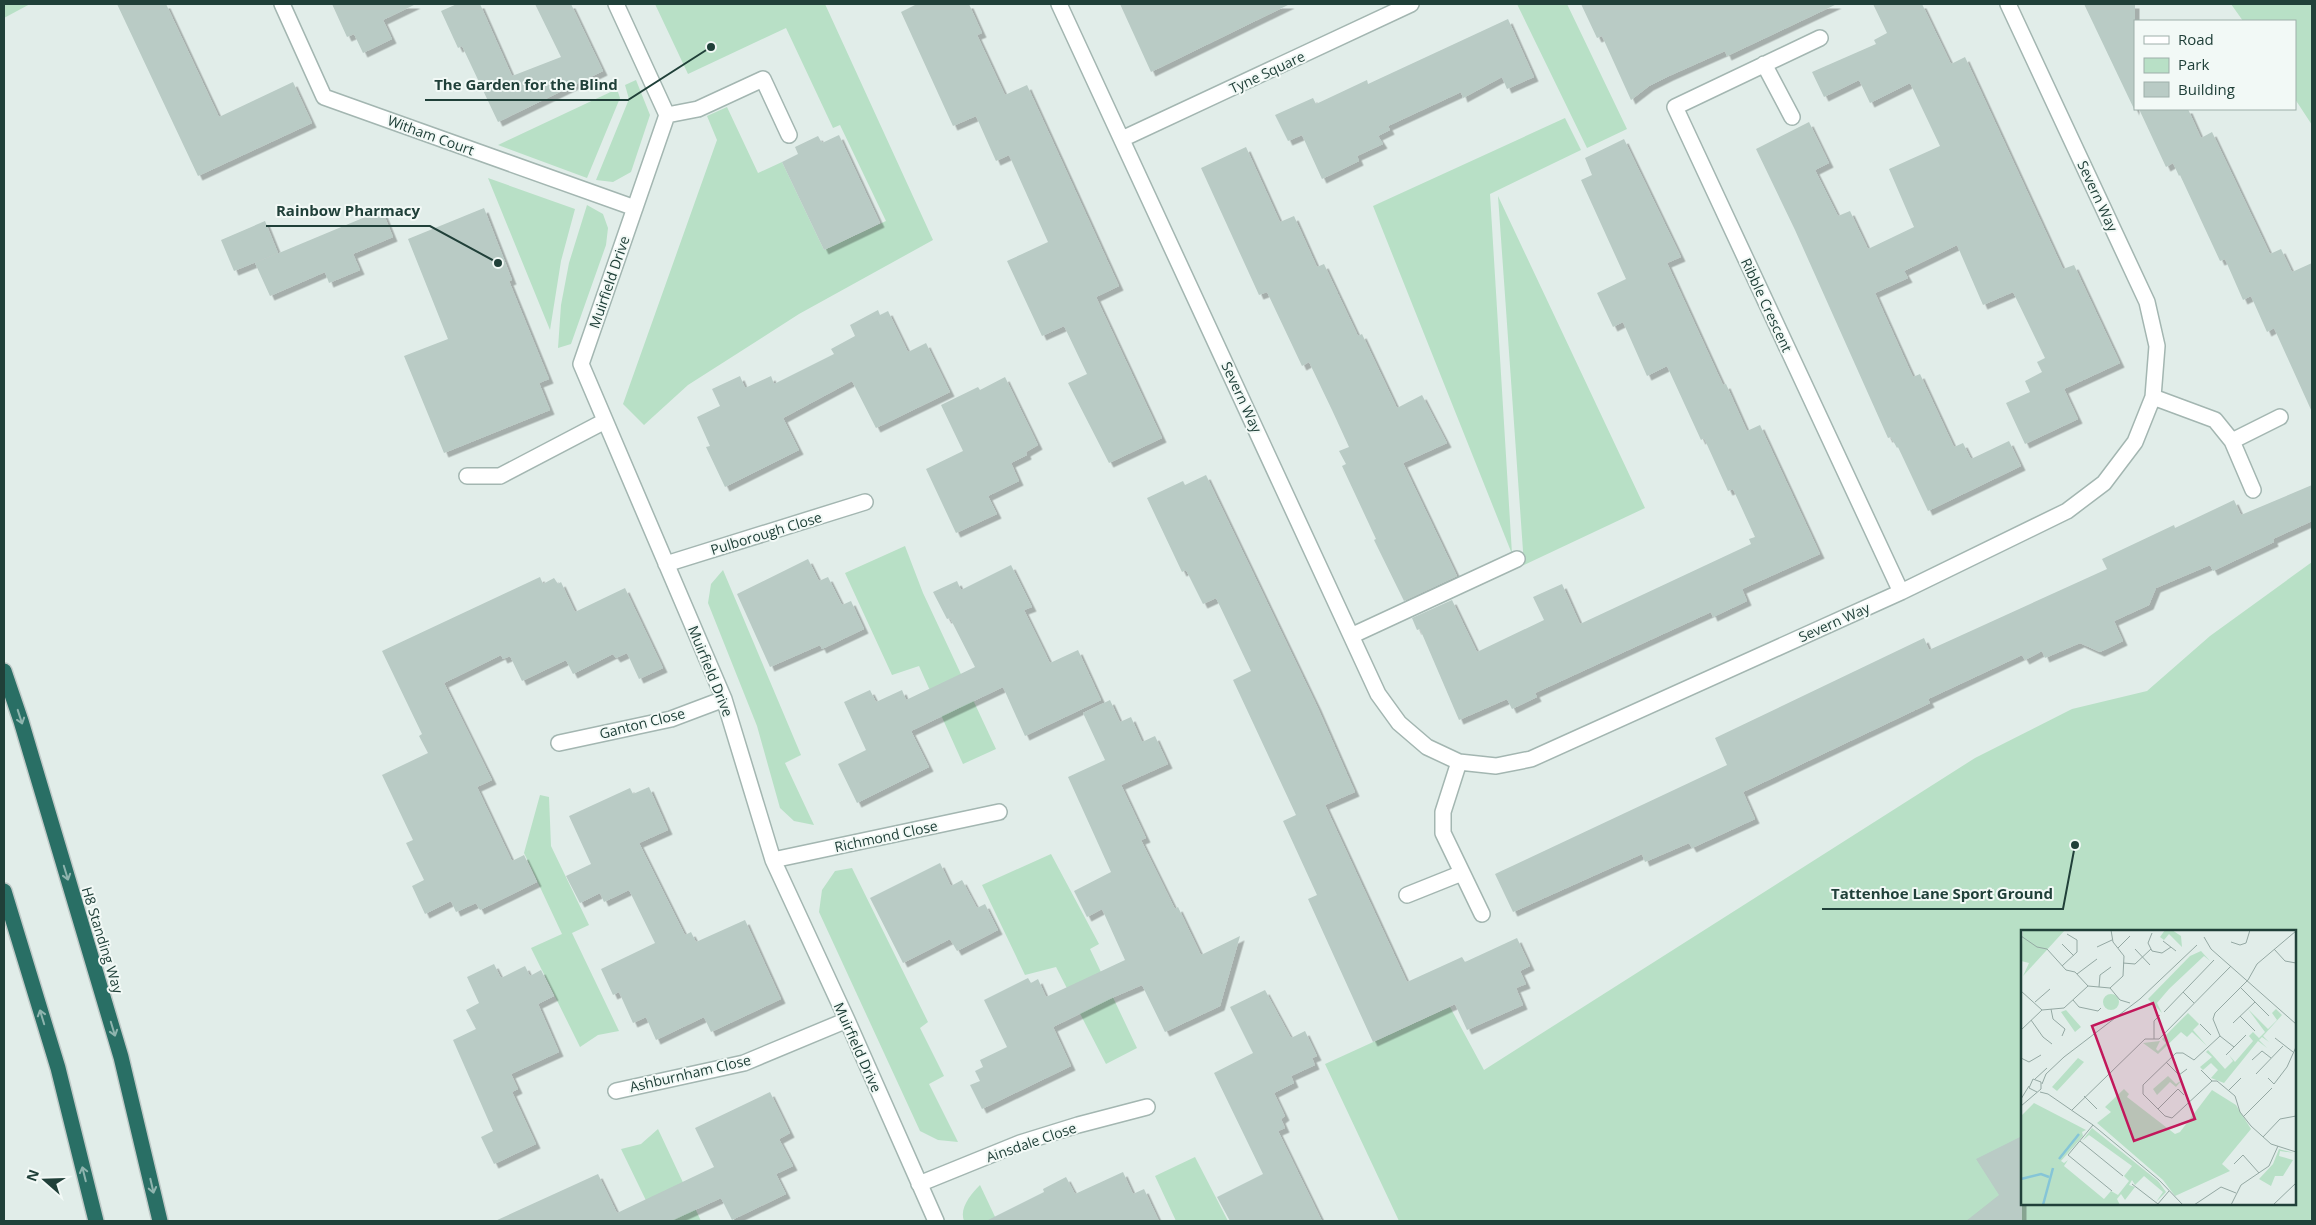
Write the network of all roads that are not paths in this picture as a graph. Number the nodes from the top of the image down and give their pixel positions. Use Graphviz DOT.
graph roads {
  1 [pos="282,4"];
  2 [pos="616,4"];
  3 [pos="1060,4"];
  4 [pos="1411,4"];
  5 [pos="2008,4"];
  6 [pos="1820,38"];
  7 [pos="1764,64"];
  8 [pos="667,116"];
  9 [pos="1792,117"];
  10 [pos="789,135"];
  11 [pos="1122,139"];
  12 [pos="635,208"];
  13 [pos="2153,397"];
  14 [pos="2280,417"];
  15 [pos="605,421"];
  16 [pos="2232,441"];
  17 [pos="467,476"];
  18 [pos="2253,490"];
  19 [pos="865,502"];
  20 [pos="1517,559"];
  21 [pos="666,564"];
  22 [pos="1901,592"];
  23 [pos="1353,636"];
  24 [pos="4,671"];
  25 [pos="724,700"];
  26 [pos="559,743"];
  27 [pos="1459,762"];
  28 [pos="999,812"];
  29 [pos="773,860"];
  30 [pos="1462,873"];
  31 [pos="4,891"];
  32 [pos="1407,895"];
  33 [pos="1482,914"];
  34 [pos="847,1020"];
  35 [pos="616,1091"];
  36 [pos="1146,1108"];
  37 [pos="919,1184"];
  38 [pos="96,1221"];
  39 [pos="160,1221"];
  40 [pos="936,1221"];
  1 -- 12 [label="street, Witham Court"];
  2 -- 8 [label="street"];
  3 -- 11 [label="street, Severn Way"];
  4 -- 11 [label="street, Tyne Square"];
  5 -- 13 [label="street, Severn Way"];
  6 -- 7 [label="street, Ribble Crescent"];
  7 -- 9 [label="street"];
  7 -- 22 [label="street, Ribble Crescent"];
  8 -- 10 [label="street"];
  8 -- 12 [label="street, Muirfield Drive"];
  11 -- 23 [label="street, Severn Way"];
  12 -- 15 [label="street, Muirfield Drive"];
  13 -- 16 [label="street"];
  13 -- 22 [label="street, Severn Way"];
  14 -- 16 [label="street"];
  15 -- 17 [label="street"];
  15 -- 21 [label="street, Muirfield Drive"];
  16 -- 18 [label="street"];
  19 -- 21 [label="street, Pulborough Close"];
  20 -- 23 [label="street"];
  21 -- 25 [label="street, Muirfield Drive"];
  22 -- 27 [label="street, Severn Way"];
  23 -- 27 [label="street, Severn Way"];
  24 -- 39 [label="highway, H8 Standing Way, one-way"];
  25 -- 26 [label="street, Ganton Close"];
  25 -- 29 [label="street, Muirfield Drive"];
  27 -- 30 [label="street"];
  28 -- 29 [label="street, Richmond Close"];
  29 -- 34 [label="street, Muirfield Drive"];
  30 -- 32 [label="street"];
  30 -- 33 [label="street"];
  38 -- 31 [label="highway, one-way"];
  34 -- 35 [label="street, Ashburnham Close"];
  34 -- 37 [label="street, Muirfield Drive"];
  36 -- 37 [label="street, Ainsdale Close"];
  37 -- 40 [label="street, Muirfield Drive"];
}
